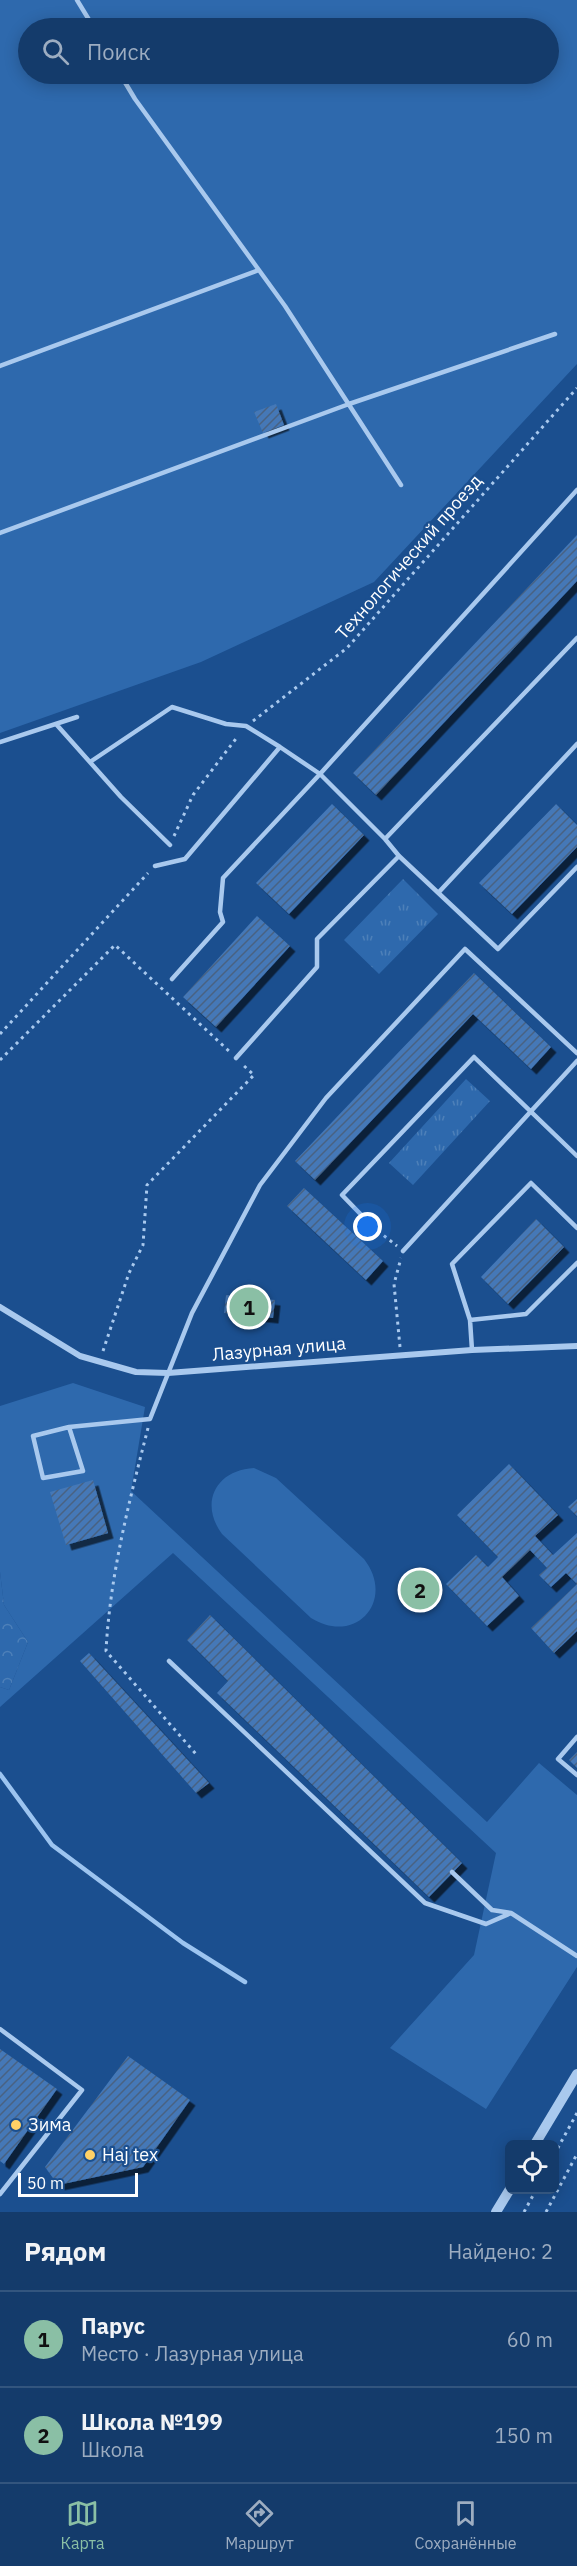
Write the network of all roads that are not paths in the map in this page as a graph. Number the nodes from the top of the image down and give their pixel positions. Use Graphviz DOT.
graph roads {
  1 [pos="77,0"];
  2 [pos="88,18"];
  3 [pos="126,84"];
  4 [pos="259,270"];
  5 [pos="555,334"];
  6 [pos="0,366"];
  7 [pos="349,404"];
  8 [pos="401,485"];
  9 [pos="577,490"];
  10 [pos="0,533"];
  11 [pos="577,638"];
  12 [pos="77,717"];
  13 [pos="56,724"];
  14 [pos="0,742"];
  15 [pos="577,744"];
  16 [pos="280,747"];
  17 [pos="90,762"];
  18 [pos="320,774"];
  19 [pos="385,838"];
  20 [pos="170,845"];
  21 [pos="399,856"];
  22 [pos="154,866"];
  23 [pos="577,867"];
  24 [pos="439,892"];
  25 [pos="172,979"];
  26 [pos="577,1053"];
  27 [pos="236,1058"];
  28 [pos="577,1061"];
  29 [pos="532,1112"];
  30 [pos="577,1155"];
  31 [pos="372,1226"];
  32 [pos="577,1228"];
  33 [pos="403,1251"];
  34 [pos="577,1263"];
  35 [pos="0,1307"];
  36 [pos="470,1320"];
  37 [pos="577,1346"];
  38 [pos="472,1350"];
  39 [pos="168,1373"];
  40 [pos="69,1427"];
  41 [pos="169,1661"];
  42 [pos="577,1737"];
  43 [pos="577,1775"];
  44 [pos="452,1872"];
  45 [pos="511,1912"];
  46 [pos="577,1956"];
  47 [pos="0,2029"];
  48 [pos="577,2074"];
  49 [pos="539,2140"];
  50 [pos="0,2193"];
  51 [pos="507,2194"];
  52 [pos="496,2212"];
  1 -- 2 [label="lane"];
  3 -- 4 [label="lane"];
  4 -- 6 [label="lane"];
  4 -- 7 [label="lane"];
  5 -- 7 [label="lane"];
  7 -- 8 [label="lane"];
  7 -- 10 [label="lane"];
  9 -- 18 [label="lane"];
  11 -- 19 [label="lane"];
  12 -- 13 [label="lane"];
  13 -- 14 [label="lane"];
  13 -- 17 [label="lane"];
  15 -- 24 [label="lane"];
  16 -- 17 [label="lane"];
  16 -- 18 [label="lane"];
  16 -- 22 [label="lane"];
  17 -- 20 [label="lane"];
  18 -- 19 [label="lane"];
  18 -- 25 [label="lane"];
  19 -- 21 [label="lane"];
  21 -- 24 [label="lane"];
  21 -- 27 [label="lane"];
  23 -- 24 [label="lane"];
  26 -- 39 [label="lane"];
  28 -- 29 [label="lane"];
  29 -- 30 [label="lane"];
  29 -- 31 [label="lane"];
  29 -- 33 [label="lane"];
  32 -- 36 [label="lane"];
  34 -- 36 [label="lane"];
  35 -- 39 [label="street, Лазурная улица"];
  36 -- 38 [label="lane"];
  37 -- 38 [label="street, Лазурная улица"];
  38 -- 39 [label="street, Лазурная улица"];
  39 -- 40 [label="lane"];
  40 -- 40 [label="lane"];
  41 -- 45 [label="lane"];
  42 -- 43 [label="lane"];
  44 -- 45 [label="lane"];
  45 -- 46 [label="lane"];
  47 -- 50 [label="lane"];
  48 -- 49 [label="street"];
  51 -- 52 [label="street"];
}
